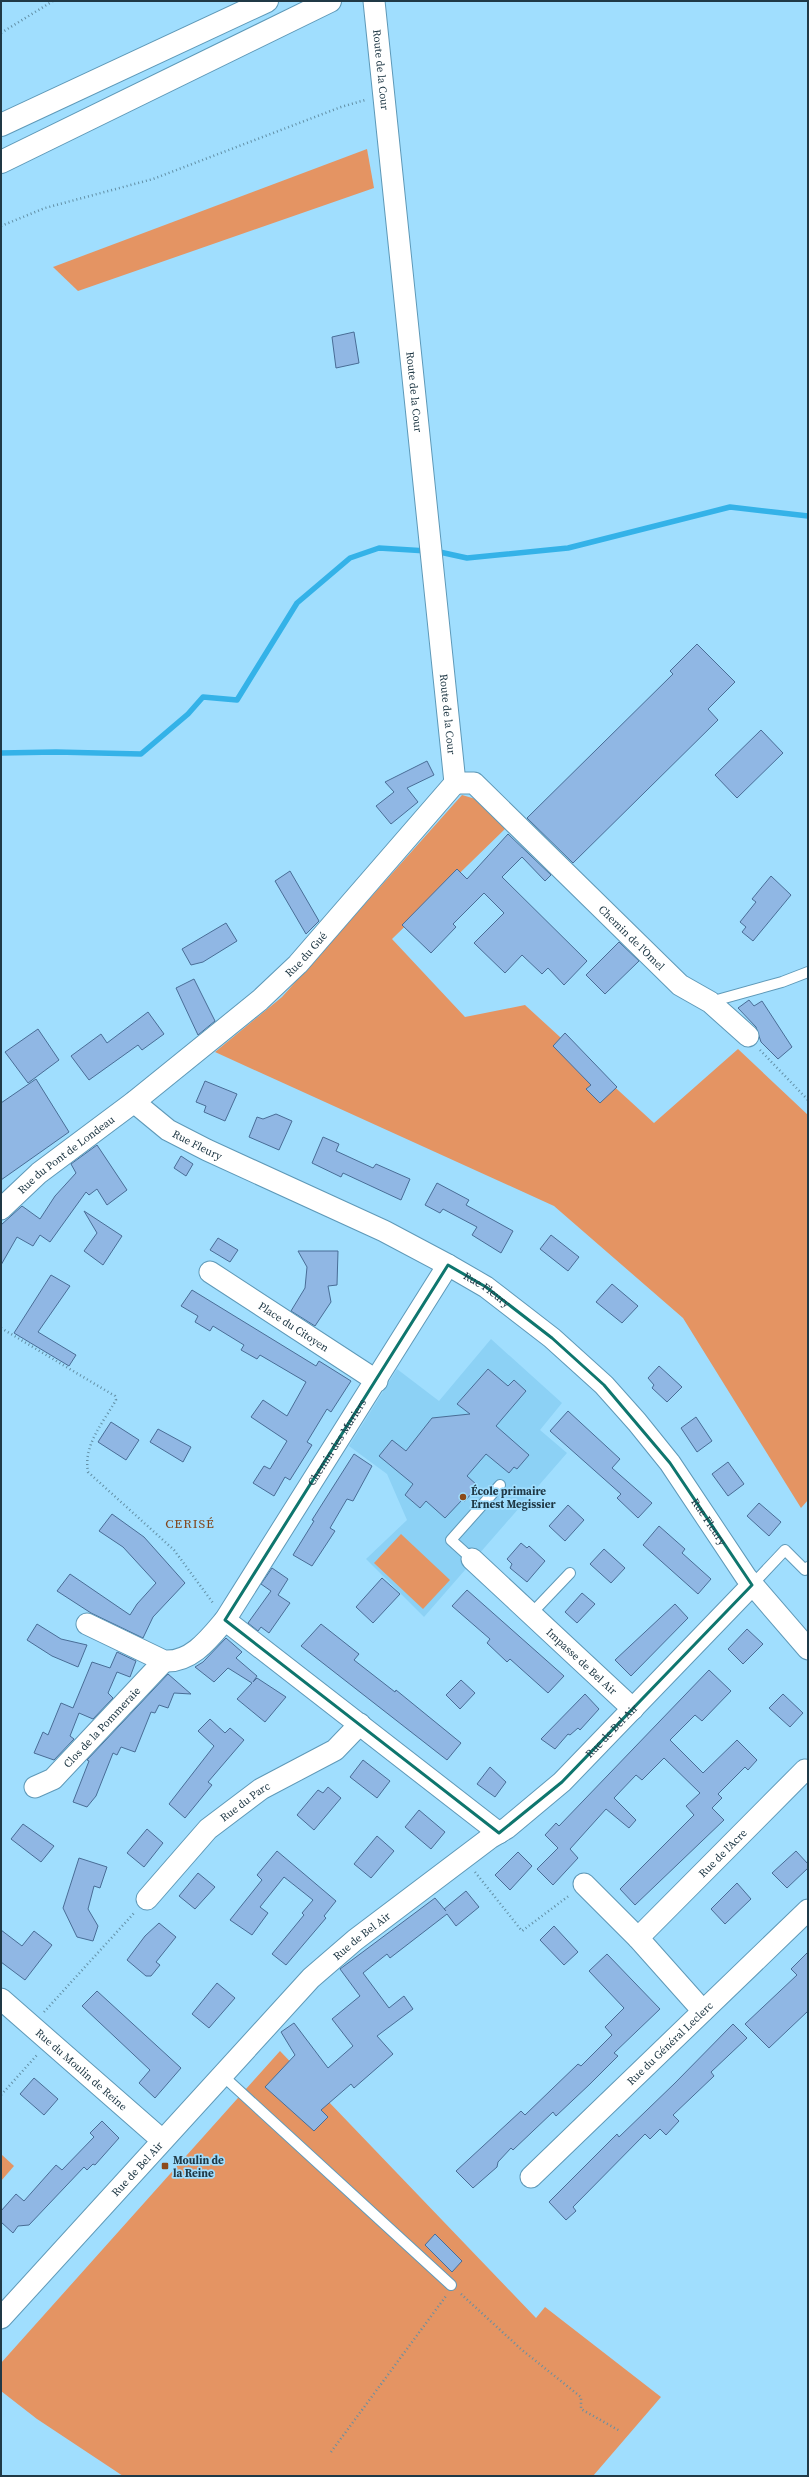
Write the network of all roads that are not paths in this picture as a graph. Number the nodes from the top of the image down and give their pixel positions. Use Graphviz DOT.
graph roads {
  1 [pos="267,1"];
  2 [pos="330,1"];
  3 [pos="374,1"];
  4 [pos="1,125"];
  5 [pos="1,162"];
  6 [pos="455,783"];
  7 [pos="808,972"];
  8 [pos="710,1002"];
  9 [pos="748,1036"];
  10 [pos="134,1102"];
  11 [pos="1,1209"];
  12 [pos="448,1265"];
  13 [pos="210,1272"];
  14 [pos="377,1381"];
  15 [pos="500,1485"];
  16 [pos="472,1559"];
  17 [pos="808,1567"];
  18 [pos="570,1573"];
  19 [pos="752,1585"];
  20 [pos="531,1614"];
  21 [pos="225,1620"];
  22 [pos="87,1624"];
  23 [pos="808,1649"];
  24 [pos="164,1661"];
  25 [pos="633,1709"];
  26 [pos="360,1724"];
  27 [pos="808,1772"];
  28 [pos="35,1787"];
  29 [pos="499,1833"];
  30 [pos="584,1884"];
  31 [pos="147,1899"];
  32 [pos="808,1910"];
  33 [pos="638,1938"];
  34 [pos="1,2000"];
  35 [pos="703,2011"];
  36 [pos="222,2075"];
  37 [pos="162,2140"];
  38 [pos="531,2177"];
  39 [pos="451,2285"];
  40 [pos="1,2318"];
  1 -- 4 [label="highway"];
  2 -- 5 [label="highway"];
  3 -- 6 [label="street, Route de la Cour"];
  6 -- 8 [label="street, Chemin de l'Omel"];
  6 -- 10 [label="street, Rue du Gué"];
  7 -- 8 [label="lane"];
  8 -- 9 [label="street, Chemin de l'Omel"];
  10 -- 11 [label="street, Rue du Pont de Londeau"];
  10 -- 12 [label="street, Rue Fleury"];
  12 -- 14 [label="street, Chemin des Muriers"];
  12 -- 19 [label="street, Rue Fleury"];
  13 -- 14 [label="street, Place du Citoyen"];
  14 -- 21 [label="street, Chemin des Muriers"];
  15 -- 16 [label="lane"];
  16 -- 20 [label="street, Impasse de Bel Air"];
  17 -- 19 [label="lane"];
  18 -- 20 [label="lane"];
  19 -- 23 [label="street, Rue Fleury"];
  19 -- 25 [label="street, Rue de Bel Air"];
  20 -- 25 [label="street, Impasse de Bel Air"];
  21 -- 24 [label="street"];
  21 -- 26 [label="street"];
  22 -- 24 [label="street"];
  24 -- 28 [label="street, Clos de la Pommeraie"];
  25 -- 29 [label="street, Rue de Bel Air"];
  26 -- 29 [label="street"];
  26 -- 31 [label="street, Rue du Parc"];
  27 -- 33 [label="street, Rue de l'Acre"];
  29 -- 36 [label="street, Rue de Bel Air"];
  30 -- 33 [label="street"];
  32 -- 35 [label="street, Rue du Général Leclerc"];
  33 -- 35 [label="street"];
  34 -- 37 [label="street, Rue du Moulin de Reine"];
  35 -- 38 [label="street, Rue du Général Leclerc"];
  36 -- 37 [label="street, Rue de Bel Air"];
  36 -- 39 [label="lane"];
  37 -- 40 [label="street, Rue de Bel Air"];
}
